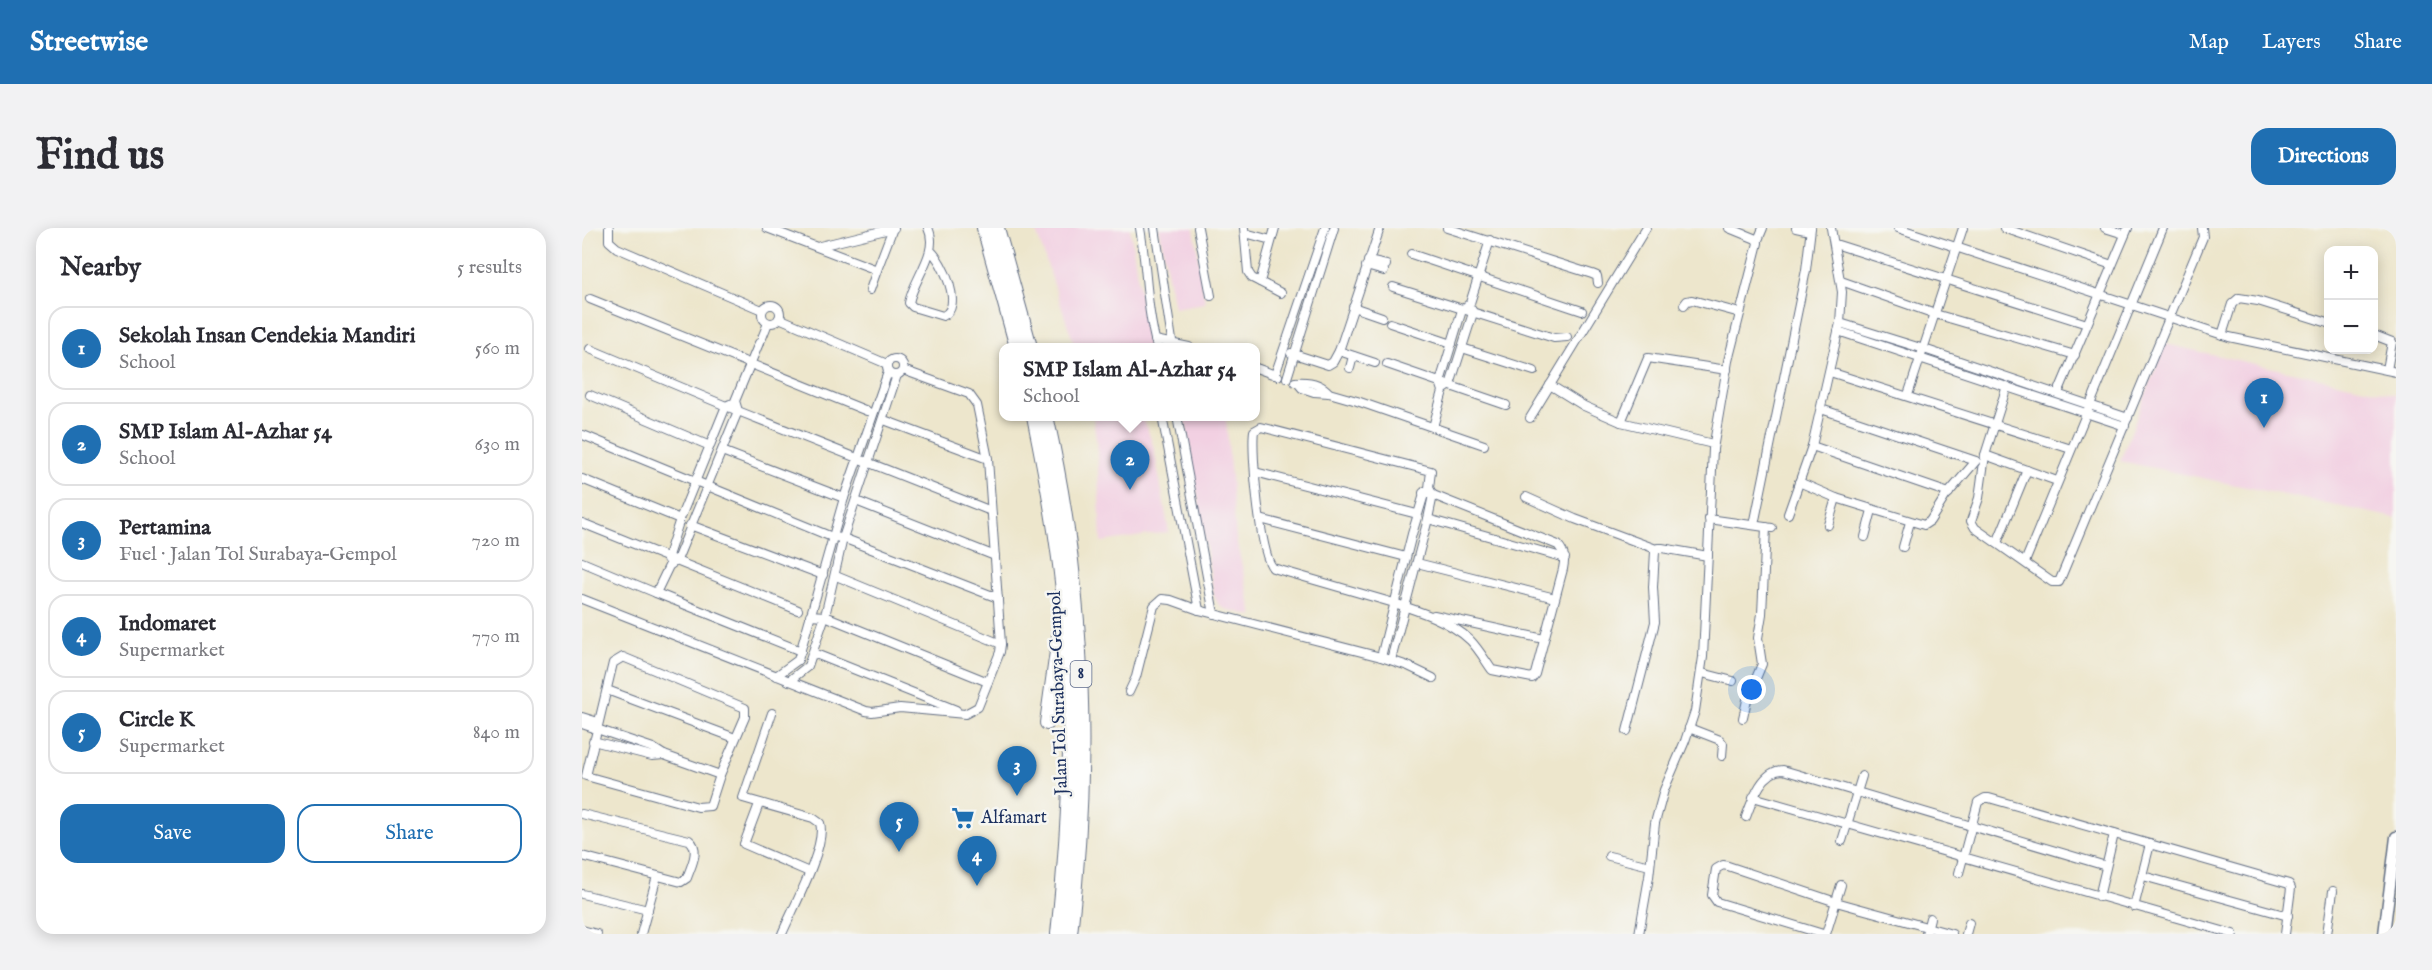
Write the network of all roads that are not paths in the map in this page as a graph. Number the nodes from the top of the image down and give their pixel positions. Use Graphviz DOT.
graph roads {
  1 [pos="767,228"];
  2 [pos="893,228"];
  3 [pos="928,228"];
  4 [pos="984,228"];
  5 [pos="997,228"];
  6 [pos="1140,228"];
  7 [pos="1155,228"];
  8 [pos="1198,228"];
  9 [pos="1275,228"];
  10 [pos="1325,228"];
  11 [pos="1334,228"];
  12 [pos="1380,228"];
  13 [pos="1447,228"];
  14 [pos="1646,228"];
  15 [pos="1763,228"];
  16 [pos="1796,228"];
  17 [pos="1831,228"];
  18 [pos="1898,228"];
  19 [pos="1963,228"];
  20 [pos="2004,228"];
  21 [pos="2105,228"];
  22 [pos="2163,228"];
  23 [pos="2203,228"];
  24 [pos="1734,229"];
  25 [pos="1810,230"];
  26 [pos="608,231"];
  27 [pos="1244,231"];
  28 [pos="2126,231"];
  29 [pos="1271,240"];
  30 [pos="1490,240"];
  31 [pos="1758,240"];
  32 [pos="1835,244"];
  33 [pos="818,246"];
  34 [pos="1956,247"];
  35 [pos="931,251"];
  36 [pos="1411,254"];
  37 [pos="1367,263"];
  38 [pos="2112,265"];
  39 [pos="1385,268"];
  40 [pos="877,270"];
  41 [pos="1478,277"];
  42 [pos="1947,278"];
  43 [pos="1841,281"];
  44 [pos="1260,282"];
  45 [pos="1598,283"];
  46 [pos="1393,287"];
  47 [pos="870,290"];
  48 [pos="1281,292"];
  49 [pos="2101,295"];
  50 [pos="1211,296"];
  51 [pos="590,299"];
  52 [pos="1470,303"];
  53 [pos="2132,304"];
  54 [pos="1684,305"];
  55 [pos="1353,307"];
  56 [pos="762,310"];
  57 [pos="1462,310"];
  58 [pos="1582,311"];
  59 [pos="1473,314"];
  60 [pos="1740,314"];
  61 [pos="1935,314"];
  62 [pos="2170,316"];
  63 [pos="1382,317"];
  64 [pos="779,318"];
  65 [pos="2324,322"];
  66 [pos="768,323"];
  67 [pos="1390,323"];
  68 [pos="2087,324"];
  69 [pos="1839,327"];
  70 [pos="2222,335"];
  71 [pos="1567,337"];
  72 [pos="2378,337"];
  73 [pos="1015,343"];
  74 [pos="1029,343"];
  75 [pos="1156,343"];
  76 [pos="1173,343"];
  77 [pos="1452,344"];
  78 [pos="1462,348"];
  79 [pos="590,349"];
  80 [pos="1284,351"];
  81 [pos="1339,351"];
  82 [pos="1923,353"];
  83 [pos="1294,354"];
  84 [pos="2075,355"];
  85 [pos="1353,356"];
  86 [pos="1375,363"];
  87 [pos="750,364"];
  88 [pos="1387,364"];
  89 [pos="887,368"];
  90 [pos="1350,368"];
  91 [pos="1260,369"];
  92 [pos="1726,370"];
  93 [pos="1985,370"];
  94 [pos="2387,370"];
  95 [pos="1534,371"];
  96 [pos="1830,372"];
  97 [pos="2396,372"];
  98 [pos="900,373"];
  99 [pos="1275,375"];
  100 [pos="1287,378"];
  101 [pos="1983,378"];
  102 [pos="1440,382"];
  103 [pos="1551,385"];
  104 [pos="2007,386"];
  105 [pos="1446,388"];
  106 [pos="2058,393"];
  107 [pos="590,394"];
  108 [pos="1908,395"];
  109 [pos="735,401"];
  110 [pos="1506,405"];
  111 [pos="726,406"];
  112 [pos="2087,408"];
  113 [pos="1821,409"];
  114 [pos="738,411"];
  115 [pos="867,411"];
  116 [pos="1530,418"];
  117 [pos="884,420"];
  118 [pos="1035,421"];
  119 [pos="1048,421"];
  120 [pos="1163,421"];
  121 [pos="1178,421"];
  122 [pos="1621,422"];
  123 [pos="2127,422"];
  124 [pos="1994,423"];
  125 [pos="1433,427"];
  126 [pos="583,435"];
  127 [pos="1182,443"];
  128 [pos="1713,444"];
  129 [pos="1484,445"];
  130 [pos="710,446"];
  131 [pos="1167,447"];
  132 [pos="1812,447"];
  133 [pos="2071,449"];
  134 [pos="722,451"];
  135 [pos="859,459"];
  136 [pos="988,459"];
  137 [pos="1981,460"];
  138 [pos="870,462"];
  139 [pos="2027,470"];
  140 [pos="1255,472"];
  141 [pos="582,479"];
  142 [pos="2057,481"];
  143 [pos="695,482"];
  144 [pos="1799,483"];
  145 [pos="707,487"];
  146 [pos="1428,492"];
  147 [pos="1949,493"];
  148 [pos="1526,497"];
  149 [pos="844,498"];
  150 [pos="1836,498"];
  151 [pos="856,501"];
  152 [pos="1872,510"];
  153 [pos="991,511"];
  154 [pos="1417,514"];
  155 [pos="1788,514"];
  156 [pos="680,519"];
  157 [pos="1260,519"];
  158 [pos="1428,519"];
  159 [pos="1709,519"];
  160 [pos="1910,522"];
  161 [pos="582,523"];
  162 [pos="690,525"];
  163 [pos="1754,525"];
  164 [pos="1828,525"];
  165 [pos="1412,534"];
  166 [pos="832,537"];
  167 [pos="1865,537"];
  168 [pos="843,538"];
  169 [pos="1423,538"];
  170 [pos="1997,543"];
  171 [pos="1903,547"];
  172 [pos="1656,549"];
  173 [pos="995,556"];
  174 [pos="1708,556"];
  175 [pos="667,557"];
  176 [pos="1406,557"];
  177 [pos="1565,558"];
  178 [pos="676,560"];
  179 [pos="582,562"];
  180 [pos="2025,562"];
  181 [pos="1417,563"];
  182 [pos="669,566"];
  183 [pos="823,575"];
  184 [pos="836,576"];
  185 [pos="656,593"];
  186 [pos="998,598"];
  187 [pos="1555,598"];
  188 [pos="582,600"];
  189 [pos="1394,603"];
  190 [pos="1405,606"];
  191 [pos="798,610"];
  192 [pos="1199,610"];
  193 [pos="1421,612"];
  194 [pos="1214,614"];
  195 [pos="810,615"];
  196 [pos="825,616"];
  197 [pos="1065,616"];
  198 [pos="1544,639"];
  199 [pos="1001,644"];
  200 [pos="801,651"];
  201 [pos="813,653"];
  202 [pos="1381,657"];
  203 [pos="1391,660"];
  204 [pos="1702,673"];
  205 [pos="776,676"];
  206 [pos="1433,678"];
  207 [pos="789,681"];
  208 [pos="1733,681"];
  209 [pos="988,682"];
  210 [pos="607,690"];
  211 [pos="1129,692"];
  212 [pos="772,713"];
  213 [pos="965,714"];
  214 [pos="582,717"];
  215 [pos="1743,718"];
  216 [pos="1047,723"];
  217 [pos="582,724"];
  218 [pos="597,725"];
  219 [pos="1689,728"];
  220 [pos="1627,731"];
  221 [pos="735,738"];
  222 [pos="593,741"];
  223 [pos="664,755"];
  224 [pos="1722,756"];
  225 [pos="720,775"];
  226 [pos="1862,776"];
  227 [pos="1857,792"];
  228 [pos="1753,797"];
  229 [pos="759,804"];
  230 [pos="582,814"];
  231 [pos="1746,817"];
  232 [pos="1847,826"];
  233 [pos="1973,826"];
  234 [pos="2114,834"];
  235 [pos="2396,837"];
  236 [pos="1842,841"];
  237 [pos="2150,844"];
  238 [pos="582,856"];
  239 [pos="1609,856"];
  240 [pos="1963,858"];
  241 [pos="1650,866"];
  242 [pos="2106,866"];
  243 [pos="809,872"];
  244 [pos="1959,873"];
  245 [pos="657,876"];
  246 [pos="2143,876"];
  247 [pos="1841,885"];
  248 [pos="2333,891"];
  249 [pos="582,894"];
  250 [pos="2099,897"];
  251 [pos="1836,902"];
  252 [pos="2134,907"];
  253 [pos="648,910"];
  254 [pos="2288,916"];
  255 [pos="1930,918"];
  256 [pos="1969,922"];
  257 [pos="582,930"];
  258 [pos="1927,931"];
  259 [pos="597,934"];
  260 [pos="641,934"];
  261 [pos="783,934"];
  262 [pos="1058,934"];
  263 [pos="1070,934"];
  264 [pos="1639,934"];
  265 [pos="1824,934"];
  266 [pos="1952,934"];
  267 [pos="1966,934"];
  268 [pos="2233,934"];
  269 [pos="2285,934"];
  270 [pos="2327,934"];
  271 [pos="2384,934"];
  1 -- 33 [label="street"];
  2 -- 33 [label="street"];
  2 -- 40 [label="street"];
  3 -- 35 [label="street"];
  4 -- 73 [label="highway"];
  5 -- 74 [label="highway"];
  6 -- 75 [label="street"];
  7 -- 76 [label="street"];
  8 -- 50 [label="street"];
  9 -- 29 [label="street"];
  10 -- 80 [label="street"];
  11 -- 83 [label="street"];
  12 -- 37 [label="street"];
  13 -- 30 [label="street"];
  14 -- 103 [label="street"];
  15 -- 31 [label="street"];
  16 -- 25 [label="street"];
  17 -- 32 [label="street"];
  18 -- 34 [label="street"];
  19 -- 34 [label="street"];
  20 -- 38 [label="street"];
  21 -- 28 [label="street"];
  22 -- 53 [label="street"];
  23 -- 62 [label="street"];
  24 -- 31 [label="street"];
  25 -- 163 [label="street"];
  26 -- 56 [label="street"];
  27 -- 29 [label="street"];
  27 -- 44 [label="street"];
  28 -- 38 [label="street"];
  29 -- 44 [label="street"];
  30 -- 41 [label="street"];
  30 -- 45 [label="street"];
  31 -- 60 [label="street"];
  32 -- 42 [label="street"];
  32 -- 43 [label="street"];
  33 -- 40 [label="street"];
  34 -- 42 [label="street"];
  34 -- 49 [label="street"];
  35 -- 35 [label="street"];
  36 -- 41 [label="street"];
  37 -- 39 [label="street"];
  37 -- 55 [label="street"];
  38 -- 49 [label="street"];
  40 -- 47 [label="street"];
  41 -- 52 [label="street"];
  41 -- 58 [label="street"];
  42 -- 61 [label="street"];
  42 -- 68 [label="street"];
  43 -- 61 [label="street"];
  43 -- 69 [label="street"];
  44 -- 48 [label="street"];
  46 -- 57 [label="street"];
  49 -- 53 [label="street"];
  49 -- 68 [label="street"];
  51 -- 87 [label="street"];
  52 -- 57 [label="street"];
  52 -- 59 [label="street"];
  53 -- 62 [label="street"];
  53 -- 112 [label="street"];
  54 -- 60 [label="street"];
  55 -- 63 [label="street"];
  55 -- 81 [label="street"];
  56 -- 64 [label="street"];
  56 -- 66 [label="street"];
  57 -- 59 [label="street"];
  57 -- 77 [label="street"];
  59 -- 71 [label="street"];
  59 -- 78 [label="street"];
  60 -- 92 [label="street"];
  61 -- 82 [label="street"];
  61 -- 84 [label="street"];
  62 -- 70 [label="street"];
  62 -- 123 [label="street"];
  64 -- 66 [label="street"];
  64 -- 89 [label="street"];
  65 -- 70 [label="street"];
  66 -- 87 [label="street"];
  67 -- 77 [label="street"];
  68 -- 84 [label="street"];
  69 -- 82 [label="street"];
  69 -- 96 [label="street"];
  70 -- 94 [label="street"];
  72 -- 94 [label="street"];
  77 -- 102 [label="street"];
  78 -- 95 [label="street"];
  78 -- 105 [label="street"];
  79 -- 111 [label="street"];
  80 -- 83 [label="street"];
  80 -- 99 [label="street"];
  81 -- 83 [label="street"];
  81 -- 85 [label="street"];
  82 -- 93 [label="street"];
  82 -- 101 [label="street"];
  82 -- 108 [label="street"];
  83 -- 100 [label="street"];
  84 -- 106 [label="street"];
  85 -- 86 [label="street"];
  85 -- 90 [label="street"];
  87 -- 109 [label="street"];
  87 -- 115 [label="street"];
  88 -- 102 [label="street"];
  89 -- 98 [label="street"];
  89 -- 98 [label="street"];
  89 -- 135 [label="street"];
  91 -- 99 [label="street"];
  92 -- 122 [label="street"];
  92 -- 128 [label="street"];
  93 -- 101 [label="street"];
  93 -- 106 [label="street"];
  94 -- 97 [label="street"];
  96 -- 108 [label="street"];
  96 -- 113 [label="street"];
  98 -- 117 [label="street"];
  98 -- 136 [label="street"];
  99 -- 100 [label="street"];
  100 -- 125 [label="street"];
  101 -- 104 [label="street"];
  102 -- 105 [label="street"];
  103 -- 116 [label="street"];
  103 -- 122 [label="street"];
  104 -- 112 [label="street"];
  104 -- 124 [label="street"];
  105 -- 110 [label="street"];
  105 -- 125 [label="street"];
  106 -- 112 [label="street"];
  107 -- 130 [label="street"];
  108 -- 124 [label="street"];
  109 -- 111 [label="street"];
  109 -- 114 [label="street"];
  111 -- 114 [label="street"];
  111 -- 130 [label="street"];
  112 -- 123 [label="street"];
  112 -- 133 [label="street"];
  113 -- 132 [label="street"];
  113 -- 137 [label="street"];
  114 -- 134 [label="street"];
  114 -- 135 [label="street"];
  117 -- 136 [label="street"];
  117 -- 138 [label="street"];
  118 -- 197 [label="highway, Jalan Tol Surabaya–Gempol / 8"];
  119 -- 263 [label="highway, Jalan Tol Surabaya–Gempol / 8"];
  120 -- 131 [label="street"];
  121 -- 127 [label="street"];
  122 -- 128 [label="street"];
  123 -- 180 [label="street"];
  124 -- 133 [label="street"];
  124 -- 137 [label="street"];
  125 -- 129 [label="street"];
  126 -- 143 [label="street"];
  127 -- 131 [label="street"];
  127 -- 194 [label="street"];
  128 -- 159 [label="street"];
  130 -- 143 [label="street"];
  131 -- 192 [label="street"];
  132 -- 144 [label="street"];
  132 -- 147 [label="street"];
  133 -- 142 [label="street"];
  134 -- 145 [label="street"];
  134 -- 149 [label="street"];
  135 -- 138 [label="street"];
  135 -- 149 [label="street"];
  136 -- 153 [label="street"];
  137 -- 139 [label="street"];
  137 -- 147 [label="street"];
  137 -- 170 [label="street"];
  138 -- 151 [label="street"];
  138 -- 153 [label="street"];
  139 -- 142 [label="street"];
  139 -- 170 [label="street"];
  140 -- 146 [label="street"];
  140 -- 154 [label="street"];
  140 -- 157 [label="street"];
  141 -- 156 [label="street"];
  142 -- 180 [label="street"];
  143 -- 145 [label="street"];
  143 -- 156 [label="street"];
  144 -- 150 [label="street"];
  144 -- 155 [label="street"];
  145 -- 162 [label="street"];
  145 -- 166 [label="street"];
  146 -- 154 [label="street"];
  146 -- 158 [label="street"];
  146 -- 177 [label="street"];
  147 -- 160 [label="street"];
  148 -- 172 [label="street"];
  149 -- 166 [label="street"];
  150 -- 152 [label="street"];
  150 -- 164 [label="street"];
  151 -- 168 [label="street"];
  151 -- 173 [label="street"];
  152 -- 160 [label="street"];
  152 -- 167 [label="street"];
  153 -- 173 [label="street"];
  154 -- 165 [label="street"];
  156 -- 175 [label="street"];
  157 -- 176 [label="street"];
  157 -- 189 [label="street"];
  158 -- 169 [label="street"];
  158 -- 177 [label="street"];
  159 -- 163 [label="street"];
  159 -- 174 [label="street"];
  160 -- 171 [label="street"];
  161 -- 175 [label="street"];
  162 -- 178 [label="street"];
  162 -- 183 [label="street"];
  163 -- 215 [label="street"];
  165 -- 169 [label="street"];
  165 -- 176 [label="street"];
  166 -- 168 [label="street"];
  166 -- 183 [label="street"];
  168 -- 184 [label="street"];
  168 -- 186 [label="street"];
  169 -- 181 [label="street"];
  170 -- 180 [label="street"];
  172 -- 174 [label="street"];
  172 -- 220 [label="street"];
  173 -- 186 [label="street"];
  174 -- 204 [label="street"];
  175 -- 178 [label="street"];
  175 -- 182 [label="street"];
  176 -- 189 [label="street"];
  177 -- 187 [label="street"];
  178 -- 182 [label="street"];
  178 -- 191 [label="street"];
  179 -- 185 [label="street"];
  181 -- 187 [label="street"];
  181 -- 190 [label="street"];
  182 -- 185 [label="street"];
  183 -- 195 [label="street"];
  184 -- 196 [label="street"];
  184 -- 199 [label="street"];
  185 -- 200 [label="street"];
  186 -- 199 [label="street"];
  187 -- 198 [label="street"];
  188 -- 205 [label="street"];
  189 -- 190 [label="street"];
  189 -- 202 [label="street"];
  190 -- 193 [label="street"];
  190 -- 203 [label="street"];
  192 -- 194 [label="street"];
  192 -- 211 [label="street"];
  193 -- 198 [label="street"];
  193 -- 198 [label="street"];
  194 -- 202 [label="street"];
  195 -- 196 [label="street"];
  195 -- 200 [label="street"];
  196 -- 201 [label="street"];
  196 -- 209 [label="street"];
  197 -- 216 [label="highway"];
  197 -- 262 [label="highway, Jalan Tol Surabaya–Gempol / 8"];
  199 -- 209 [label="street"];
  200 -- 205 [label="street"];
  201 -- 207 [label="street"];
  201 -- 213 [label="street"];
  202 -- 203 [label="street"];
  203 -- 206 [label="street"];
  204 -- 208 [label="street"];
  204 -- 219 [label="street"];
  205 -- 207 [label="street"];
  207 -- 213 [label="street"];
  209 -- 213 [label="street"];
  210 -- 218 [label="street"];
  210 -- 221 [label="street"];
  210 -- 221 [label="street"];
  212 -- 229 [label="street"];
  214 -- 218 [label="street"];
  217 -- 218 [label="street"];
  218 -- 222 [label="street"];
  218 -- 223 [label="street"];
  219 -- 224 [label="street"];
  219 -- 241 [label="street"];
  221 -- 225 [label="street"];
  222 -- 223 [label="street"];
  222 -- 225 [label="street"];
  223 -- 225 [label="street"];
  226 -- 227 [label="street"];
  227 -- 228 [label="street"];
  227 -- 232 [label="street"];
  227 -- 233 [label="street"];
  228 -- 231 [label="street"];
  228 -- 232 [label="street"];
  229 -- 243 [label="street"];
  229 -- 243 [label="street"];
  230 -- 245 [label="street"];
  232 -- 236 [label="street"];
  232 -- 240 [label="street"];
  233 -- 234 [label="street"];
  233 -- 240 [label="street"];
  233 -- 242 [label="street"];
  234 -- 237 [label="street"];
  234 -- 242 [label="street"];
  235 -- 271 [label="main road"];
  237 -- 246 [label="street"];
  237 -- 254 [label="street"];
  238 -- 245 [label="street"];
  239 -- 241 [label="street"];
  240 -- 244 [label="street"];
  240 -- 250 [label="street"];
  241 -- 264 [label="street"];
  242 -- 250 [label="street"];
  243 -- 261 [label="street"];
  245 -- 253 [label="street"];
  246 -- 252 [label="street"];
  246 -- 254 [label="street"];
  247 -- 251 [label="street"];
  248 -- 270 [label="street"];
  249 -- 253 [label="street"];
  250 -- 252 [label="street"];
  251 -- 258 [label="street"];
  251 -- 265 [label="street"];
  251 -- 265 [label="street"];
  252 -- 268 [label="street"];
  253 -- 260 [label="street"];
  254 -- 269 [label="street"];
  255 -- 258 [label="street"];
  256 -- 267 [label="street"];
  257 -- 259 [label="street"];
  258 -- 266 [label="street"];
}
